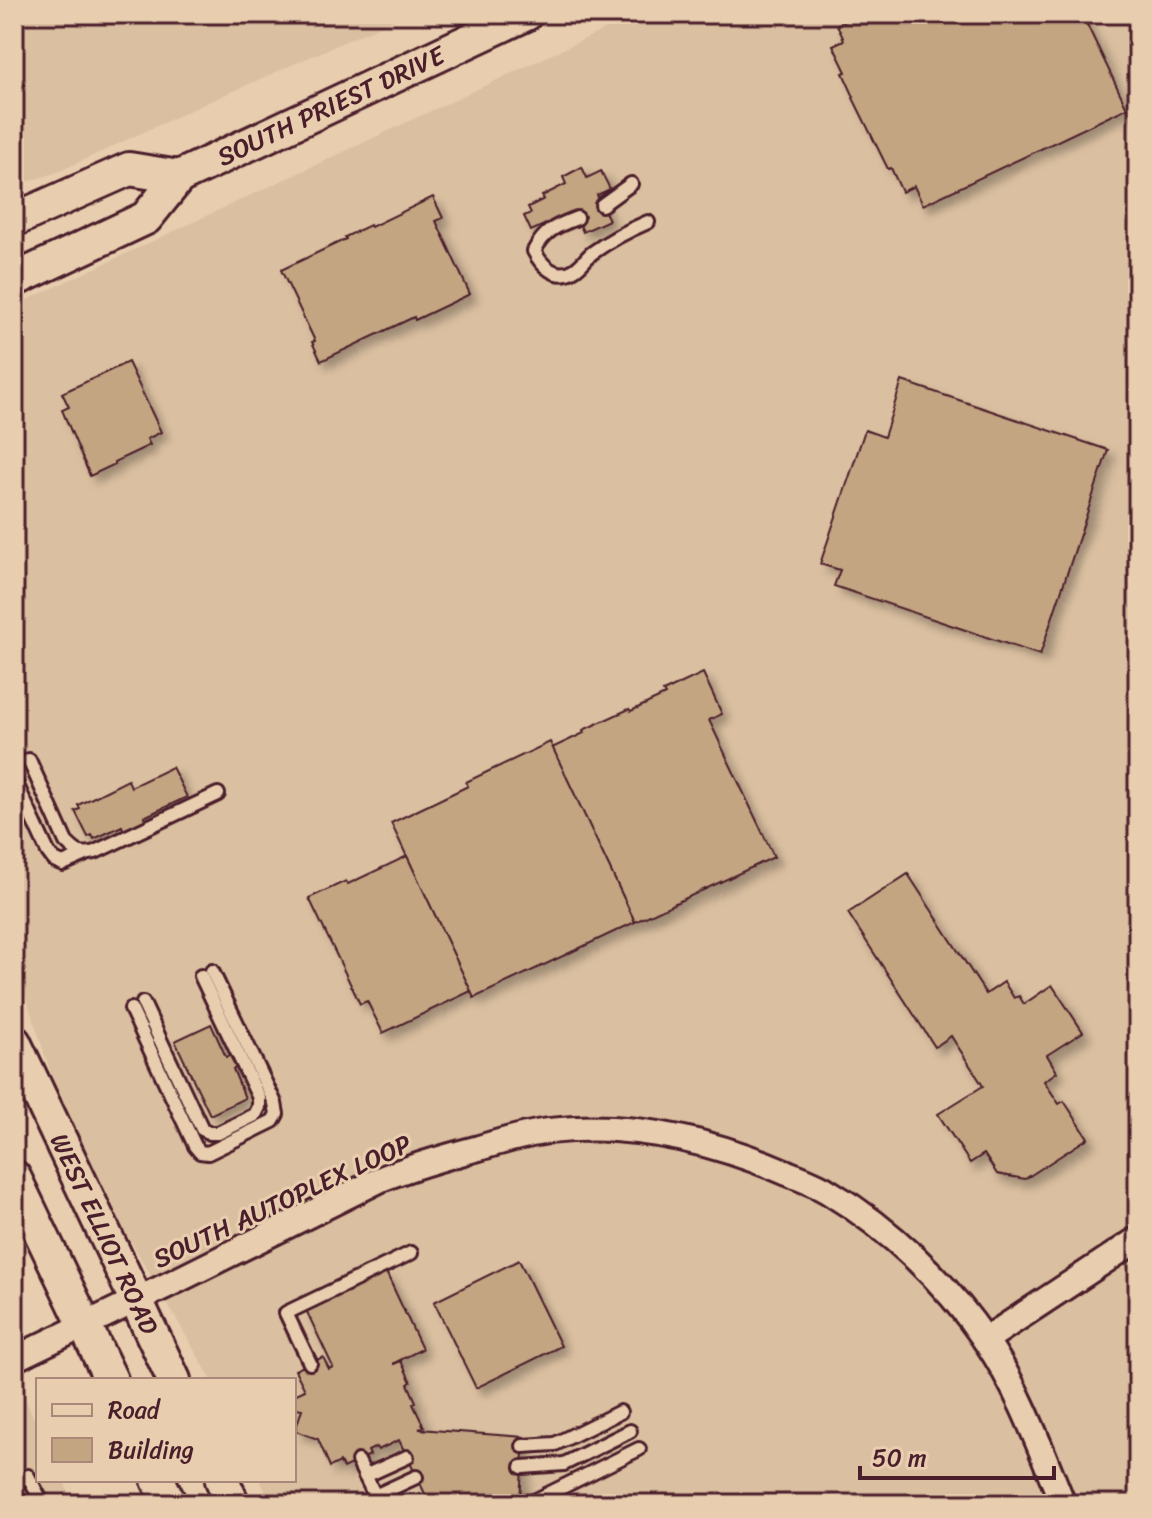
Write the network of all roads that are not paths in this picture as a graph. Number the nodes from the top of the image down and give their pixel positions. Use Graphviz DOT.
graph roads {
  1 [pos="526,14"];
  2 [pos="179,177"];
  3 [pos="631,184"];
  4 [pos="602,205"];
  5 [pos="577,218"];
  6 [pos="14,220"];
  7 [pos="648,222"];
  8 [pos="14,280"];
  9 [pos="29,760"];
  10 [pos="14,779"];
  11 [pos="218,794"];
  12 [pos="84,855"];
  13 [pos="206,974"];
  14 [pos="14,1042"];
  15 [pos="14,1177"];
  16 [pos="1138,1239"];
  17 [pos="411,1253"];
  18 [pos="127,1305"];
  19 [pos="85,1325"];
  20 [pos="985,1340"];
  21 [pos="14,1359"];
  22 [pos="310,1363"];
  23 [pos="110,1378"];
  24 [pos="173,1378"];
  25 [pos="620,1412"];
  26 [pos="630,1431"];
  27 [pos="523,1446"];
  28 [pos="639,1449"];
  29 [pos="407,1457"];
  30 [pos="358,1461"];
  31 [pos="522,1467"];
  32 [pos="365,1476"];
  33 [pos="416,1477"];
  34 [pos="159,1482"];
  35 [pos="223,1482"];
  36 [pos="14,1483"];
  37 [pos="377,1500"];
  38 [pos="43,1504"];
  39 [pos="170,1504"];
  40 [pos="233,1504"];
  41 [pos="528,1504"];
  42 [pos="1063,1504"];
  1 -- 2 [label="main road, SOUTH PRIEST DRIVE"];
  2 -- 6 [label="main road"];
  2 -- 8 [label="main road, SOUTH PRIEST DRIVE"];
  3 -- 4 [label="lane"];
  5 -- 7 [label="lane"];
  9 -- 12 [label="lane"];
  10 -- 12 [label="lane"];
  11 -- 12 [label="lane"];
  13 -- 13 [label="lane"];
  14 -- 18 [label="main road, WEST ELLIOT ROAD"];
  15 -- 19 [label="main road"];
  16 -- 20 [label="street"];
  17 -- 22 [label="lane"];
  18 -- 19 [label="street, SOUTH AUTOPLEX LOOP"];
  18 -- 20 [label="street, SOUTH AUTOPLEX LOOP"];
  18 -- 24 [label="main road, WEST ELLIOT ROAD"];
  19 -- 21 [label="street, SOUTH AUTOPLEX LOOP"];
  19 -- 23 [label="main road"];
  20 -- 42 [label="street, SOUTH AUTOPLEX LOOP"];
  25 -- 27 [label="lane"];
  26 -- 31 [label="lane"];
  28 -- 41 [label="lane"];
  29 -- 32 [label="lane"];
  30 -- 32 [label="lane"];
  32 -- 37 [label="lane"];
  33 -- 37 [label="lane"];
  34 -- 39 [label="main road"];
  35 -- 40 [label="main road"];
  36 -- 38 [label="lane"];
}
